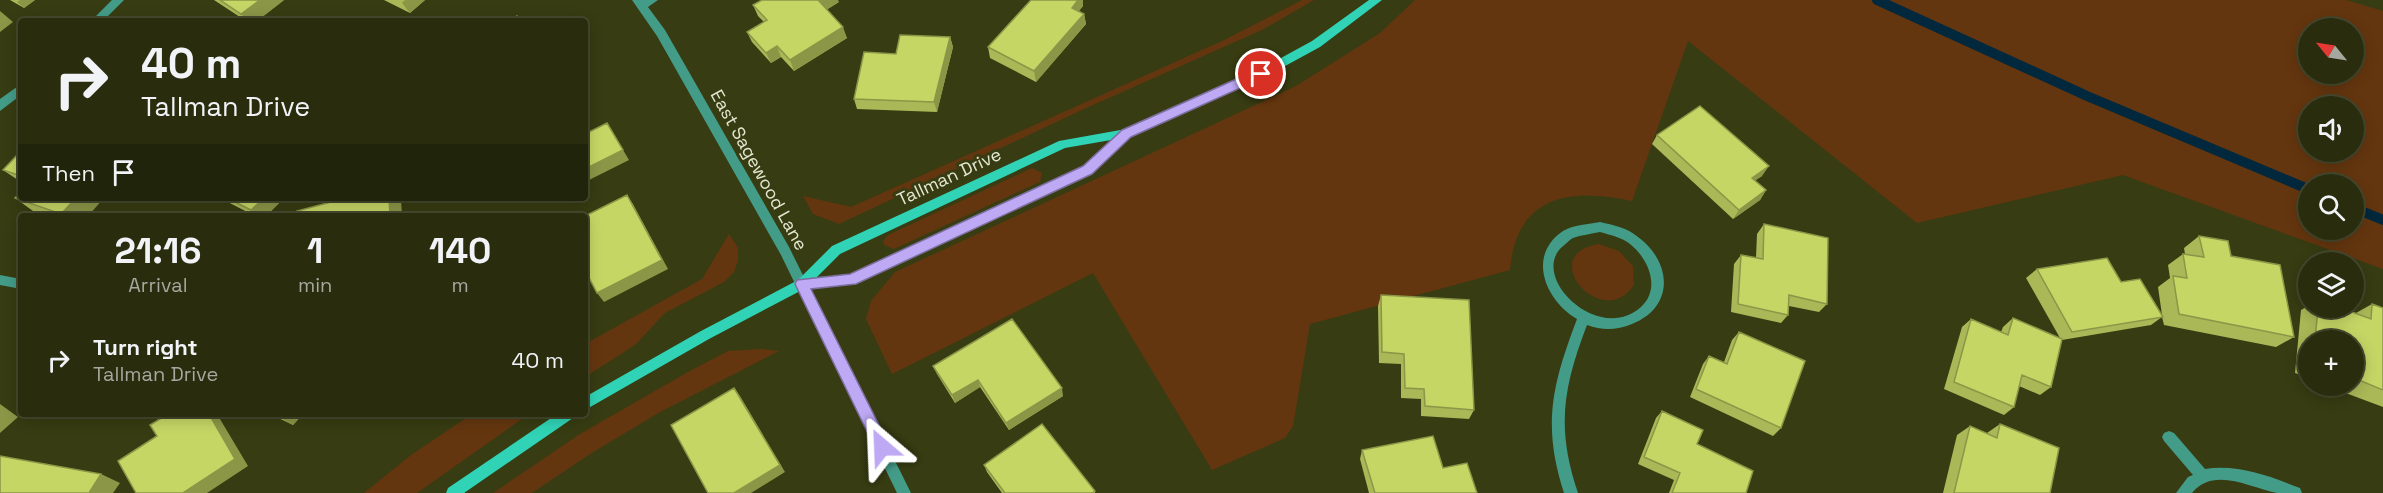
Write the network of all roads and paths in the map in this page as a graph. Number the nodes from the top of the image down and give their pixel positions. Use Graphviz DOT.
graph roads {
  1 [pos="119,0"];
  2 [pos="653,0"];
  3 [pos="1377,0"];
  4 [pos="639,3"];
  5 [pos="99,18"];
  6 [pos="18,91"];
  7 [pos="0,106"];
  8 [pos="1127,133"];
  9 [pos="0,280"];
  10 [pos="18,284"];
  11 [pos="802,284"];
  12 [pos="1584,318"];
  13 [pos="588,402"];
  14 [pos="564,417"];
  15 [pos="2169,437"];
  16 [pos="2203,477"];
  17 [pos="453,493"];
  18 [pos="904,493"];
  19 [pos="1571,493"];
  20 [pos="2183,493"];
  21 [pos="2295,493"];
  1 -- 5 [label="street"];
  2 -- 4 [label="street"];
  3 -- 8 [label="street, Tallman Drive"];
  4 -- 11 [label="street, East Sagewood Lane"];
  6 -- 7 [label="street"];
  8 -- 11 [label="street, Tallman Drive"];
  8 -- 11 [label="street, Tallman Drive"];
  9 -- 10 [label="street"];
  11 -- 13 [label="street, Tallman Drive"];
  11 -- 18 [label="street, East Sagewood Lane"];
  12 -- 12 [label="street"];
  12 -- 19 [label="street"];
  14 -- 17 [label="street"];
  15 -- 16 [label="street"];
  16 -- 20 [label="street"];
  16 -- 21 [label="street"];
}
